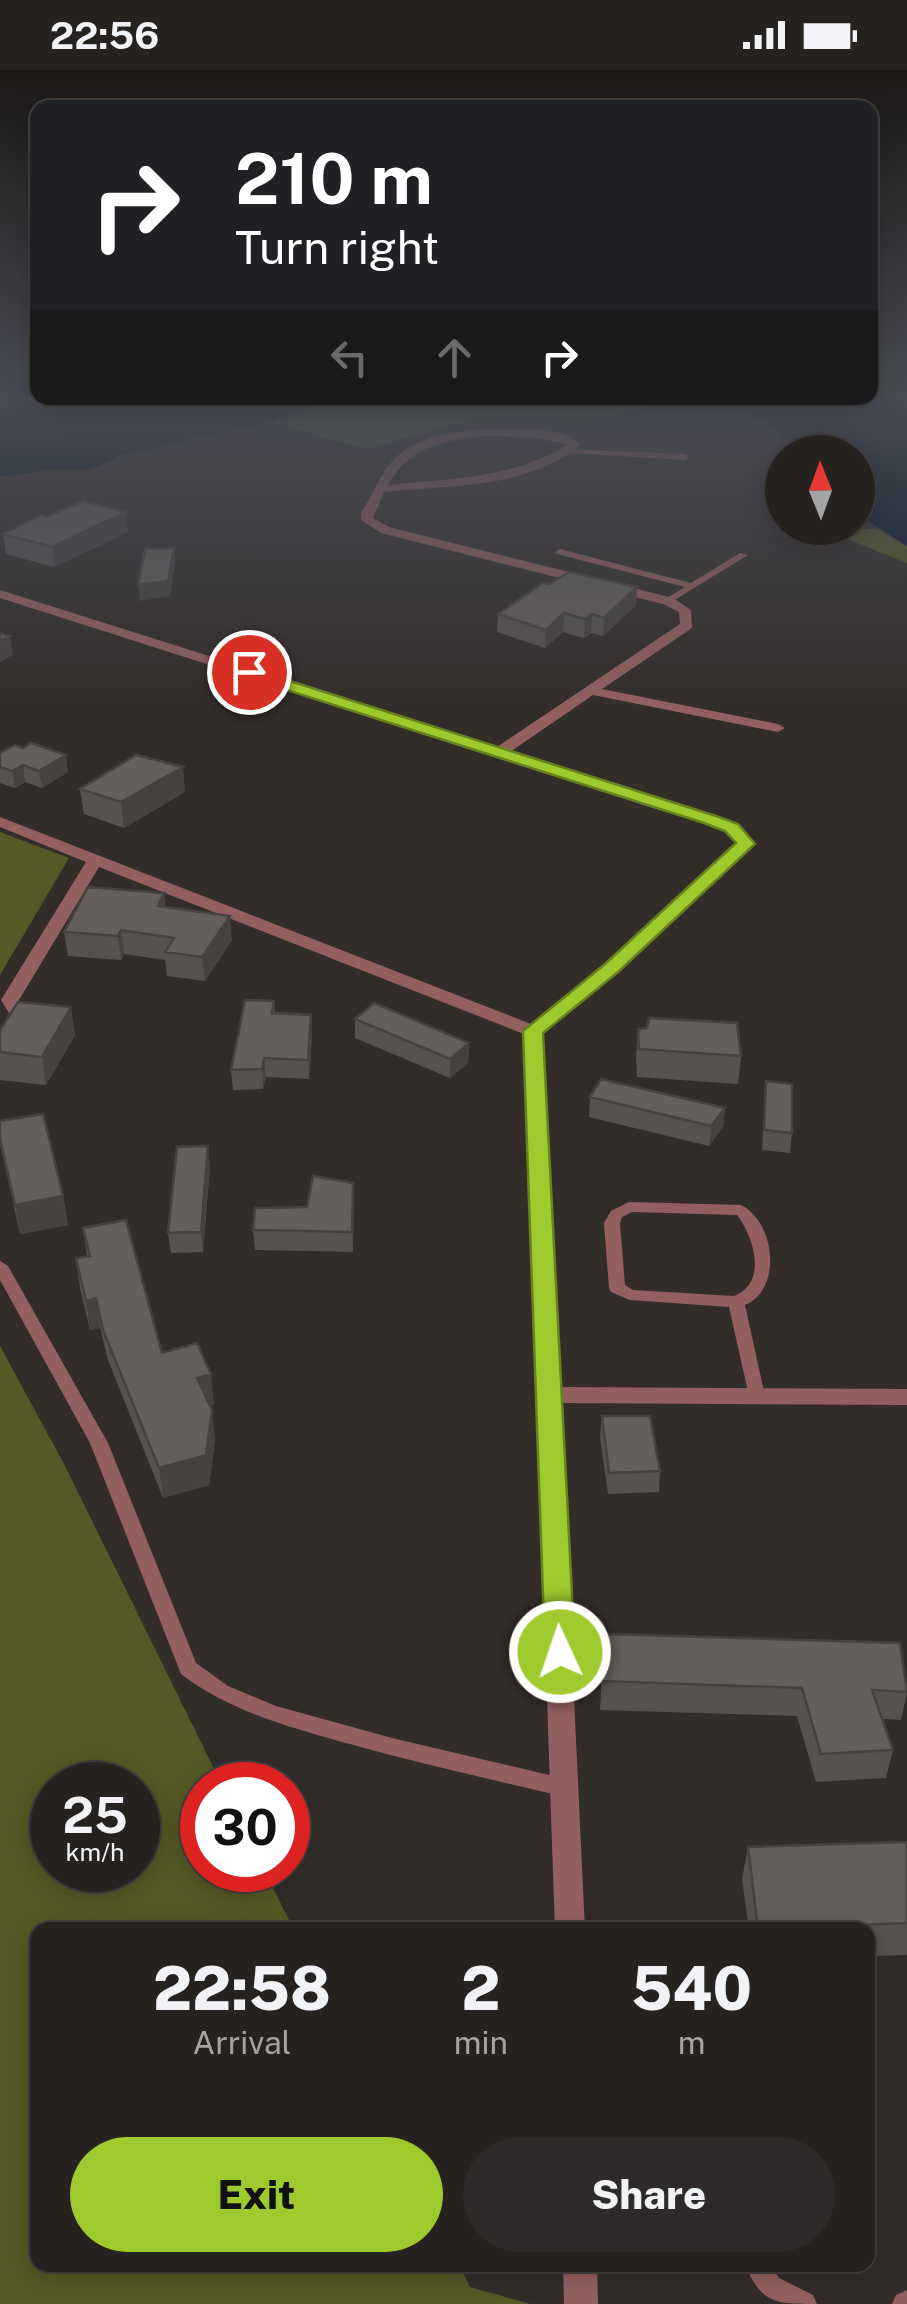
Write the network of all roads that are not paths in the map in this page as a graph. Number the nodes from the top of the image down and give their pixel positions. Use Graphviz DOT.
graph roads {
  1 [pos="372,505"];
  2 [pos="560,552"];
  3 [pos="743,556"];
  4 [pos="693,586"];
  5 [pos="0,594"];
  6 [pos="668,601"];
  7 [pos="590,690"];
  8 [pos="778,728"];
  9 [pos="500,752"];
  10 [pos="0,822"];
  11 [pos="96,859"];
  12 [pos="54,1017"];
  13 [pos="533,1031"];
  14 [pos="0,1266"];
  15 [pos="736,1302"];
  16 [pos="548,1396"];
  17 [pos="757,1396"];
  18 [pos="907,1397"];
  19 [pos="566,1788"];
  20 [pos="570,1922"];
  21 [pos="580,2272"];
  22 [pos="761,2272"];
  23 [pos="582,2304"];
  24 [pos="804,2304"];
  1 -- 6 [label="street"];
  2 -- 4 [label="lane"];
  3 -- 4 [label="lane"];
  4 -- 6 [label="lane"];
  5 -- 9 [label="street"];
  6 -- 7 [label="street"];
  7 -- 8 [label="street"];
  7 -- 9 [label="street"];
  9 -- 13 [label="street"];
  10 -- 11 [label="street"];
  11 -- 12 [label="street"];
  11 -- 13 [label="street"];
  13 -- 16 [label="street"];
  14 -- 19 [label="lane"];
  15 -- 15 [label="lane"];
  15 -- 17 [label="lane"];
  16 -- 17 [label="street"];
  16 -- 19 [label="street"];
  17 -- 18 [label="street"];
  19 -- 20 [label="street"];
  21 -- 23 [label="street"];
  22 -- 24 [label="lane"];
}
